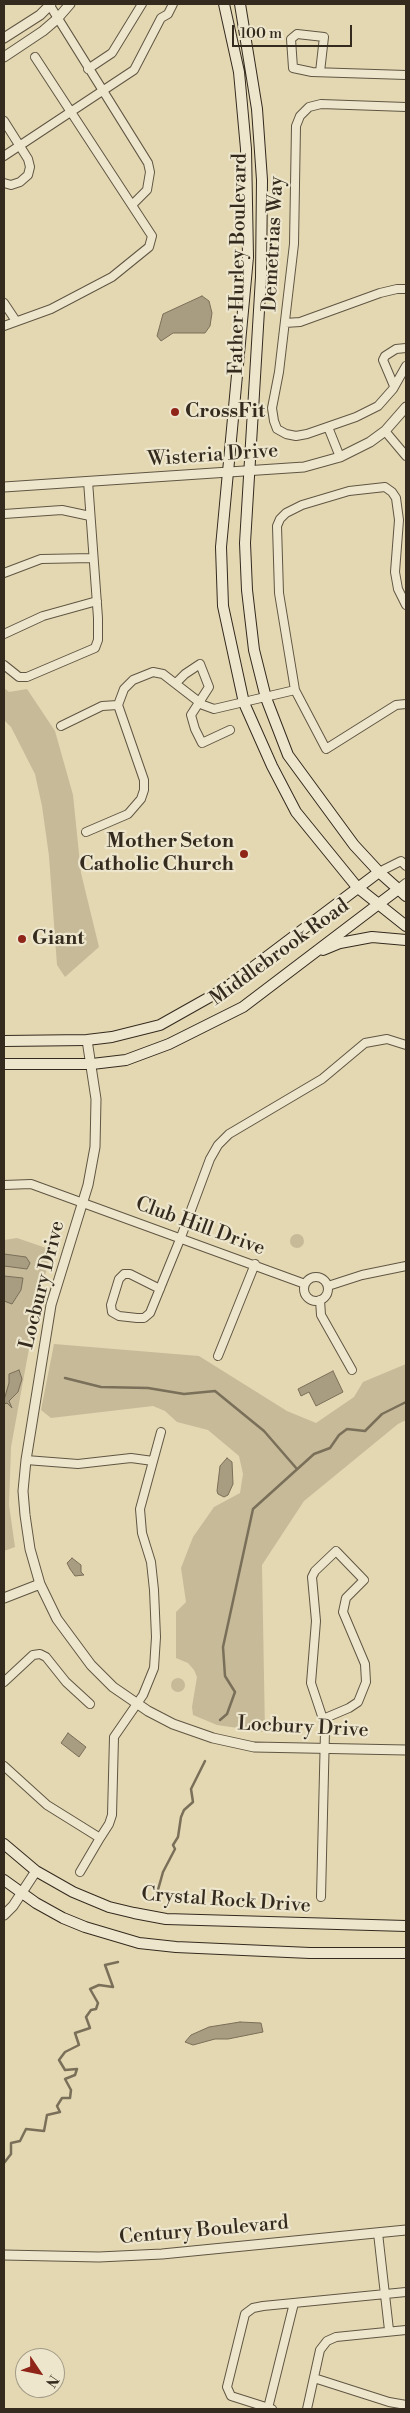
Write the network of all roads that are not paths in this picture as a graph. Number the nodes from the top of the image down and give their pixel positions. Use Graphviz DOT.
graph roads {
  1 [pos="50,4"];
  2 [pos="70,4"];
  3 [pos="142,4"];
  4 [pos="174,4"];
  5 [pos="224,4"];
  6 [pos="240,4"];
  7 [pos="57,19"];
  8 [pos="4,38"];
  9 [pos="4,57"];
  10 [pos="35,58"];
  11 [pos="88,69"];
  12 [pos="320,72"];
  13 [pos="406,75"];
  14 [pos="102,92"];
  15 [pos="406,107"];
  16 [pos="72,112"];
  17 [pos="4,121"];
  18 [pos="20,146"];
  19 [pos="4,156"];
  20 [pos="4,183"];
  21 [pos="133,204"];
  22 [pos="406,289"];
  23 [pos="4,303"];
  24 [pos="16,321"];
  25 [pos="285,323"];
  26 [pos="4,326"];
  27 [pos="406,348"];
  28 [pos="406,366"];
  29 [pos="394,386"];
  30 [pos="406,407"];
  31 [pos="328,427"];
  32 [pos="385,431"];
  33 [pos="406,456"];
  34 [pos="340,457"];
  35 [pos="248,472"];
  36 [pos="228,473"];
  37 [pos="88,481"];
  38 [pos="4,487"];
  39 [pos="4,514"];
  40 [pos="90,516"];
  41 [pos="93,558"];
  42 [pos="4,573"];
  43 [pos="97,601"];
  44 [pos="406,605"];
  45 [pos="4,634"];
  46 [pos="4,665"];
  47 [pos="176,684"];
  48 [pos="295,690"];
  49 [pos="266,698"];
  50 [pos="199,702"];
  51 [pos="244,703"];
  52 [pos="406,704"];
  53 [pos="118,706"];
  54 [pos="61,726"];
  55 [pos="230,730"];
  56 [pos="86,832"];
  57 [pos="406,866"];
  58 [pos="379,872"];
  59 [pos="406,883"];
  60 [pos="357,887"];
  61 [pos="398,890"];
  62 [pos="406,896"];
  63 [pos="377,905"];
  64 [pos="406,926"];
  65 [pos="406,940"];
  66 [pos="308,956"];
  67 [pos="87,1040"];
  68 [pos="4,1041"];
  69 [pos="406,1045"];
  70 [pos="4,1064"];
  71 [pos="92,1064"];
  72 [pos="4,1185"];
  73 [pos="83,1202"];
  74 [pos="181,1237"];
  75 [pos="255,1264"];
  76 [pos="406,1266"];
  77 [pos="305,1284"];
  78 [pos="328,1286"];
  79 [pos="160,1289"];
  80 [pos="320,1300"];
  81 [pos="218,1356"];
  82 [pos="352,1370"];
  83 [pos="161,1432"];
  84 [pos="26,1460"];
  85 [pos="153,1461"];
  86 [pos="40,1584"];
  87 [pos="4,1598"];
  88 [pos="4,1682"];
  89 [pos="90,1704"];
  90 [pos="137,1704"];
  91 [pos="323,1718"];
  92 [pos="324,1748"];
  93 [pos="406,1750"];
  94 [pos="4,1766"];
  95 [pos="100,1838"];
  96 [pos="4,1844"];
  97 [pos="36,1871"];
  98 [pos="80,1872"];
  99 [pos="4,1880"];
  100 [pos="22,1893"];
  101 [pos="321,1897"];
  102 [pos="4,1915"];
  103 [pos="406,1926"];
  104 [pos="406,1952"];
  105 [pos="406,2230"];
  106 [pos="378,2232"];
  107 [pos="4,2255"];
  108 [pos="406,2292"];
  109 [pos="385,2295"];
  110 [pos="294,2303"];
  111 [pos="389,2330"];
  112 [pos="406,2330"];
  113 [pos="314,2378"];
  114 [pos="406,2405"];
  115 [pos="270,2409"];
  116 [pos="306,2409"];
  1 -- 7 [label="street"];
  1 -- 8 [label="street"];
  2 -- 7 [label="street"];
  3 -- 11 [label="street"];
  4 -- 14 [label="street"];
  5 -- 36 [label="main road, Father Hurley Boulevard"];
  6 -- 35 [label="main road, Father Hurley Boulevard"];
  7 -- 9 [label="street"];
  7 -- 11 [label="street"];
  10 -- 16 [label="street"];
  11 -- 14 [label="street"];
  12 -- 12 [label="street"];
  12 -- 13 [label="street"];
  14 -- 16 [label="street"];
  14 -- 21 [label="street"];
  15 -- 25 [label="street, Demetrias Way"];
  16 -- 18 [label="street"];
  16 -- 21 [label="street"];
  17 -- 18 [label="street"];
  18 -- 19 [label="street"];
  18 -- 20 [label="street"];
  21 -- 24 [label="street"];
  22 -- 25 [label="street"];
  23 -- 24 [label="street"];
  24 -- 26 [label="street"];
  25 -- 31 [label="street, Demetrias Way"];
  27 -- 29 [label="street"];
  28 -- 29 [label="street, Demetrias Way"];
  29 -- 31 [label="street, Demetrias Way"];
  30 -- 32 [label="street, Wisteria Drive"];
  31 -- 34 [label="street"];
  32 -- 33 [label="street"];
  32 -- 34 [label="street, Wisteria Drive"];
  34 -- 35 [label="street, Wisteria Drive"];
  35 -- 36 [label="street, Wisteria Drive"];
  35 -- 49 [label="main road, Father Hurley Boulevard"];
  36 -- 37 [label="street, Wisteria Drive"];
  36 -- 51 [label="main road, Father Hurley Boulevard"];
  37 -- 38 [label="street, Wisteria Drive"];
  37 -- 40 [label="street"];
  39 -- 40 [label="street"];
  40 -- 41 [label="street"];
  41 -- 42 [label="street"];
  41 -- 43 [label="street"];
  43 -- 45 [label="street"];
  43 -- 46 [label="street"];
  44 -- 48 [label="street"];
  47 -- 50 [label="street"];
  47 -- 50 [label="street"];
  47 -- 53 [label="street"];
  48 -- 49 [label="street"];
  48 -- 52 [label="street"];
  49 -- 51 [label="street"];
  49 -- 58 [label="main road, Father Hurley Boulevard"];
  50 -- 51 [label="street"];
  50 -- 55 [label="street"];
  51 -- 60 [label="main road, Father Hurley Boulevard"];
  53 -- 54 [label="street"];
  53 -- 56 [label="street"];
  57 -- 58 [label="street"];
  58 -- 60 [label="main road, Middlebrook Road"];
  58 -- 61 [label="main road, Father Hurley Boulevard"];
  59 -- 61 [label="street"];
  60 -- 63 [label="main road, Father Hurley Boulevard"];
  60 -- 67 [label="main road, Middlebrook Road"];
  61 -- 62 [label="main road, Father Hurley Boulevard"];
  61 -- 63 [label="main road, Middlebrook Road"];
  63 -- 64 [label="main road, Father Hurley Boulevard"];
  63 -- 66 [label="main road, Middlebrook Road"];
  65 -- 66 [label="main road"];
  66 -- 71 [label="main road, Middlebrook Road"];
  67 -- 68 [label="main road, Middlebrook Road"];
  67 -- 71 [label="street, Locbury Drive"];
  69 -- 74 [label="street"];
  70 -- 71 [label="main road, Middlebrook Road"];
  71 -- 73 [label="street, Locbury Drive"];
  72 -- 73 [label="street, Club Hill Drive"];
  73 -- 74 [label="street, Club Hill Drive"];
  73 -- 84 [label="street, Locbury Drive"];
  74 -- 75 [label="street, Club Hill Drive"];
  74 -- 79 [label="street"];
  75 -- 77 [label="street, Club Hill Drive"];
  75 -- 81 [label="street"];
  76 -- 78 [label="street"];
  77 -- 78 [label="street, Club Hill Drive"];
  77 -- 80 [label="street"];
  78 -- 80 [label="street"];
  79 -- 79 [label="street"];
  80 -- 82 [label="street"];
  83 -- 85 [label="street"];
  84 -- 85 [label="street"];
  84 -- 86 [label="street, Locbury Drive"];
  85 -- 90 [label="street"];
  86 -- 87 [label="street"];
  86 -- 90 [label="street, Locbury Drive"];
  88 -- 89 [label="street"];
  90 -- 92 [label="street, Locbury Drive"];
  90 -- 95 [label="street"];
  91 -- 91 [label="street"];
  91 -- 92 [label="street"];
  92 -- 93 [label="street, Locbury Drive"];
  92 -- 101 [label="street"];
  94 -- 95 [label="street"];
  95 -- 98 [label="street"];
  96 -- 97 [label="main road, Crystal Rock Drive"];
  97 -- 100 [label="street"];
  97 -- 103 [label="main road, Crystal Rock Drive"];
  99 -- 100 [label="main road"];
  100 -- 102 [label="street"];
  100 -- 104 [label="main road"];
  105 -- 106 [label="street, Century Boulevard"];
  106 -- 107 [label="street, Century Boulevard"];
  106 -- 109 [label="street"];
  108 -- 109 [label="street"];
  109 -- 110 [label="street"];
  109 -- 111 [label="street"];
  110 -- 115 [label="street"];
  110 -- 115 [label="street"];
  111 -- 112 [label="street"];
  111 -- 113 [label="street"];
  113 -- 114 [label="street"];
  113 -- 116 [label="street"];
}
